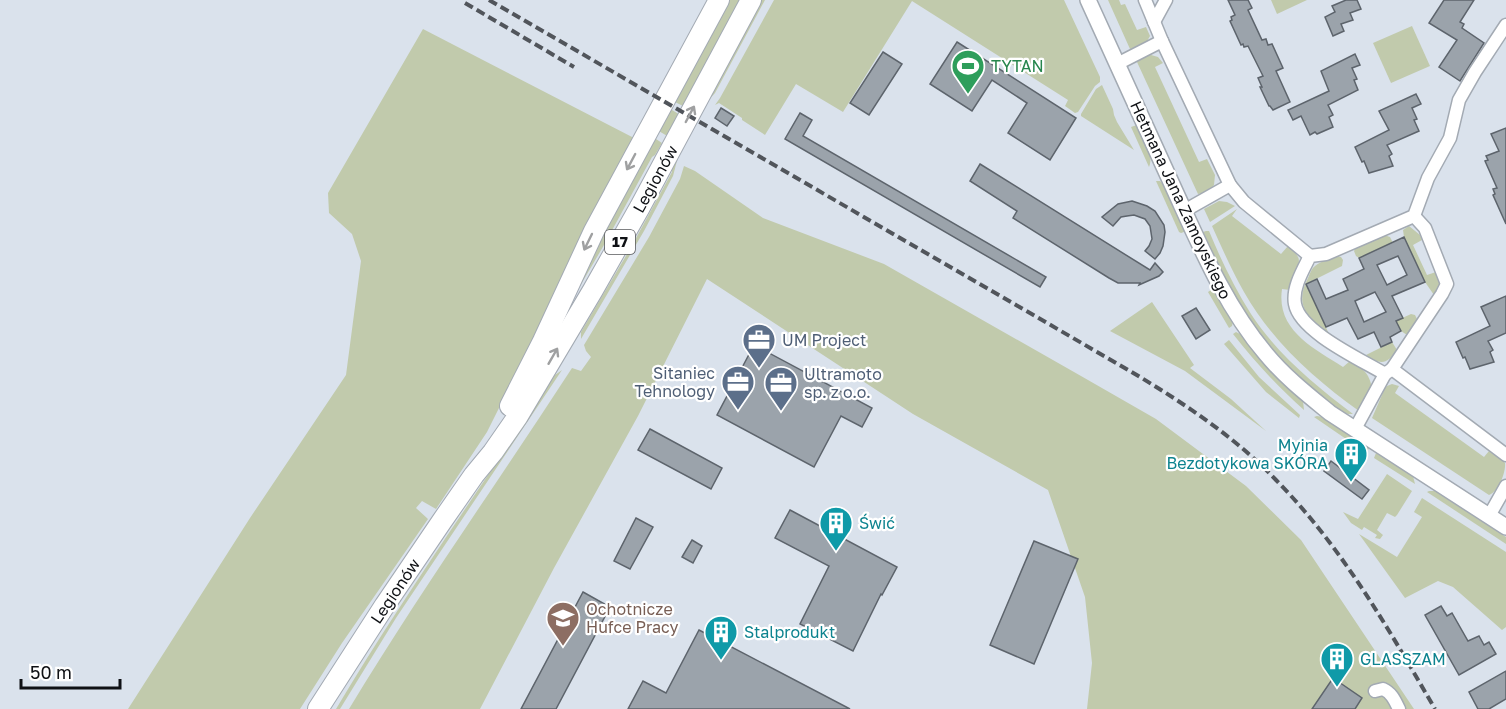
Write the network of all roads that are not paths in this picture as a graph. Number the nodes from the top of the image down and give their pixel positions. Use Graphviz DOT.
graph roads {
  1 [pos="719,0"];
  2 [pos="752,0"];
  3 [pos="1088,0"];
  4 [pos="1145,0"];
  5 [pos="1166,0"];
  6 [pos="1154,22"];
  7 [pos="1506,25"];
  8 [pos="1162,41"];
  9 [pos="1117,64"];
  10 [pos="1230,185"];
  11 [pos="1184,211"];
  12 [pos="1414,216"];
  13 [pos="1310,256"];
  14 [pos="1388,372"];
  15 [pos="1355,429"];
  16 [pos="1506,455"];
  17 [pos="474,475"];
  18 [pos="1506,486"];
  19 [pos="1489,516"];
  20 [pos="1506,527"];
  21 [pos="1376,691"];
  22 [pos="318,709"];
  23 [pos="1399,709"];
  1 -- 17 [label="highway, Legionów / 17, one-way"];
  17 -- 2 [label="highway, Legionów / 17, one-way"];
  3 -- 9 [label="street, Hetmana Jana Zamoyskiego"];
  4 -- 6 [label="street"];
  5 -- 6 [label="street"];
  6 -- 8 [label="street"];
  7 -- 12 [label="street"];
  8 -- 9 [label="street"];
  8 -- 10 [label="street"];
  9 -- 11 [label="street, Hetmana Jana Zamoyskiego"];
  10 -- 11 [label="street"];
  10 -- 13 [label="street"];
  11 -- 15 [label="street, Hetmana Jana Zamoyskiego"];
  12 -- 13 [label="street"];
  12 -- 14 [label="street"];
  13 -- 14 [label="street"];
  14 -- 15 [label="street"];
  14 -- 16 [label="street"];
  15 -- 19 [label="street, Hetmana Jana Zamoyskiego"];
  17 -- 22 [label="highway, Legionów / 17"];
  18 -- 19 [label="street"];
  19 -- 20 [label="street, Hetmana Jana Zamoyskiego"];
  21 -- 23 [label="street"];
}
